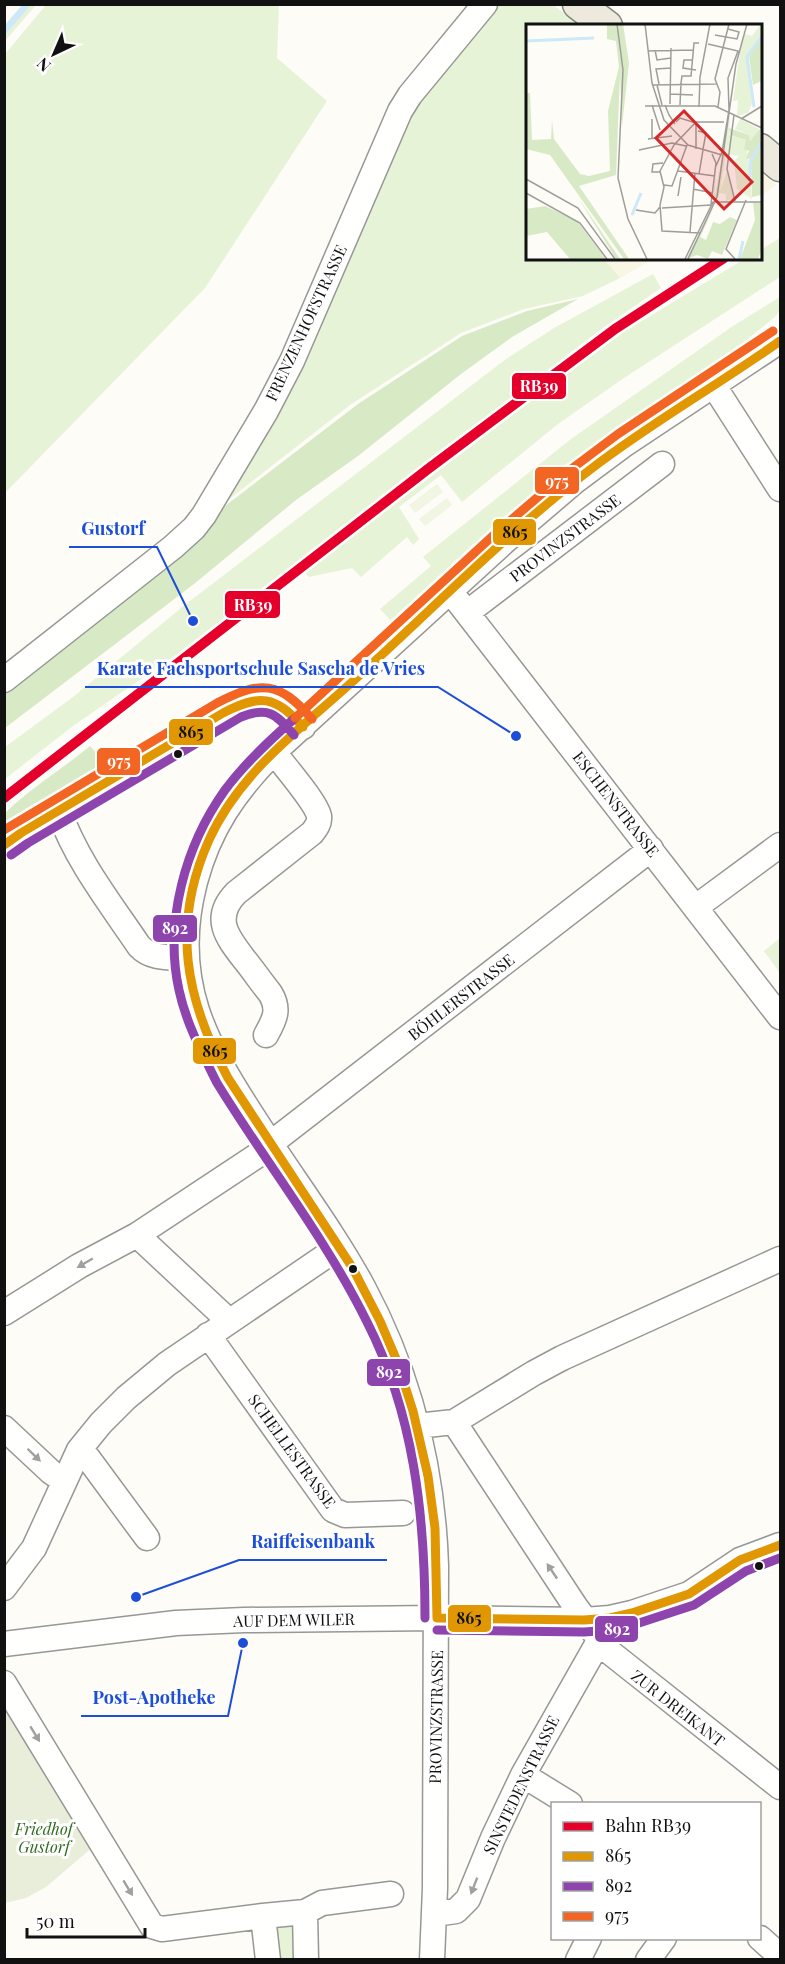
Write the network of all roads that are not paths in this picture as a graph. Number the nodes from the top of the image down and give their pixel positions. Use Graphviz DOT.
graph roads {
  1 [pos="485,4"];
  2 [pos="578,4"];
  3 [pos="604,24"];
  4 [pos="761,151"];
  5 [pos="780,166"];
  6 [pos="780,341"];
  7 [pos="714,386"];
  8 [pos="662,464"];
  9 [pos="780,489"];
  10 [pos="450,591"];
  11 [pos="468,612"];
  12 [pos="4,680"];
  13 [pos="303,726"];
  14 [pos="274,752"];
  15 [pos="59,811"];
  16 [pos="4,845"];
  17 [pos="780,845"];
  18 [pos="651,849"];
  19 [pos="696,907"];
  20 [pos="186,958"];
  21 [pos="780,1017"];
  22 [pos="266,1035"];
  23 [pos="264,1150"];
  24 [pos="137,1235"];
  25 [pos="339,1247"];
  26 [pos="780,1259"];
  27 [pos="4,1313"];
  28 [pos="230,1321"];
  29 [pos="208,1335"];
  30 [pos="454,1422"];
  31 [pos="417,1426"];
  32 [pos="4,1428"];
  33 [pos="80,1450"];
  34 [pos="64,1481"];
  35 [pos="403,1513"];
  36 [pos="147,1538"];
  37 [pos="780,1545"];
  38 [pos="4,1588"];
  39 [pos="437,1618"];
  40 [pos="584,1620"];
  41 [pos="9,1637"];
  42 [pos="599,1641"];
  43 [pos="4,1683"];
  44 [pos="523,1774"];
  45 [pos="780,1787"];
  46 [pos="568,1802"];
  47 [pos="391,1894"];
  48 [pos="306,1912"];
  49 [pos="435,1914"];
  50 [pos="263,1916"];
  51 [pos="588,1940"];
  52 [pos="662,1940"];
  53 [pos="761,1940"];
  54 [pos="780,1956"];
  55 [pos="268,1959"];
  56 [pos="306,1959"];
  57 [pos="432,1959"];
  58 [pos="578,1959"];
  59 [pos="648,1959"];
  1 -- 12 [label="street, FRENZENHOFSTRASSE"];
  2 -- 3 [label="main road"];
  4 -- 5 [label="main road"];
  6 -- 7 [label="street, PROVINZSTRASSE"];
  7 -- 9 [label="street"];
  7 -- 10 [label="street, PROVINZSTRASSE"];
  8 -- 11 [label="street, PROVINZSTRASSE"];
  10 -- 11 [label="street, ESCHENSTRASSE"];
  10 -- 13 [label="street, PROVINZSTRASSE"];
  11 -- 18 [label="street, ESCHENSTRASSE"];
  13 -- 14 [label="street, PROVINZSTRASSE"];
  13 -- 15 [label="street"];
  14 -- 20 [label="street, PROVINZSTRASSE"];
  14 -- 22 [label="street"];
  15 -- 16 [label="street"];
  15 -- 20 [label="street"];
  17 -- 19 [label="street"];
  18 -- 19 [label="street, ESCHENSTRASSE"];
  18 -- 23 [label="street, BÖHLERSTRASSE"];
  19 -- 21 [label="street, ESCHENSTRASSE"];
  20 -- 23 [label="street, PROVINZSTRASSE"];
  23 -- 24 [label="street, BÖHLERSTRASSE"];
  23 -- 25 [label="street, PROVINZSTRASSE"];
  24 -- 27 [label="street, BÖHLERSTRASSE, one-way"];
  24 -- 28 [label="street"];
  25 -- 28 [label="street"];
  25 -- 31 [label="street, PROVINZSTRASSE"];
  26 -- 30 [label="street"];
  28 -- 29 [label="street"];
  29 -- 33 [label="street"];
  29 -- 35 [label="street, SCHELLESTRASSE"];
  30 -- 31 [label="street"];
  40 -- 30 [label="street, one-way"];
  31 -- 39 [label="street, PROVINZSTRASSE"];
  32 -- 34 [label="street, one-way"];
  33 -- 34 [label="street"];
  33 -- 36 [label="street"];
  34 -- 38 [label="street"];
  37 -- 40 [label="street, AUF DEM WILER"];
  39 -- 40 [label="street, AUF DEM WILER"];
  39 -- 41 [label="street, AUF DEM WILER"];
  39 -- 49 [label="street, PROVINZSTRASSE"];
  40 -- 42 [label="street, ZUR DREIKANT"];
  42 -- 44 [label="street, SINSTEDENSTRASSE"];
  42 -- 45 [label="street, ZUR DREIKANT"];
  43 -- 50 [label="street, one-way"];
  44 -- 46 [label="street"];
  44 -- 49 [label="street, SINSTEDENSTRASSE, one-way"];
  47 -- 48 [label="street"];
  48 -- 50 [label="street"];
  48 -- 56 [label="street"];
  49 -- 57 [label="street, PROVINZSTRASSE"];
  50 -- 55 [label="street"];
  51 -- 58 [label="street"];
  52 -- 59 [label="street"];
  53 -- 54 [label="street"];
}
